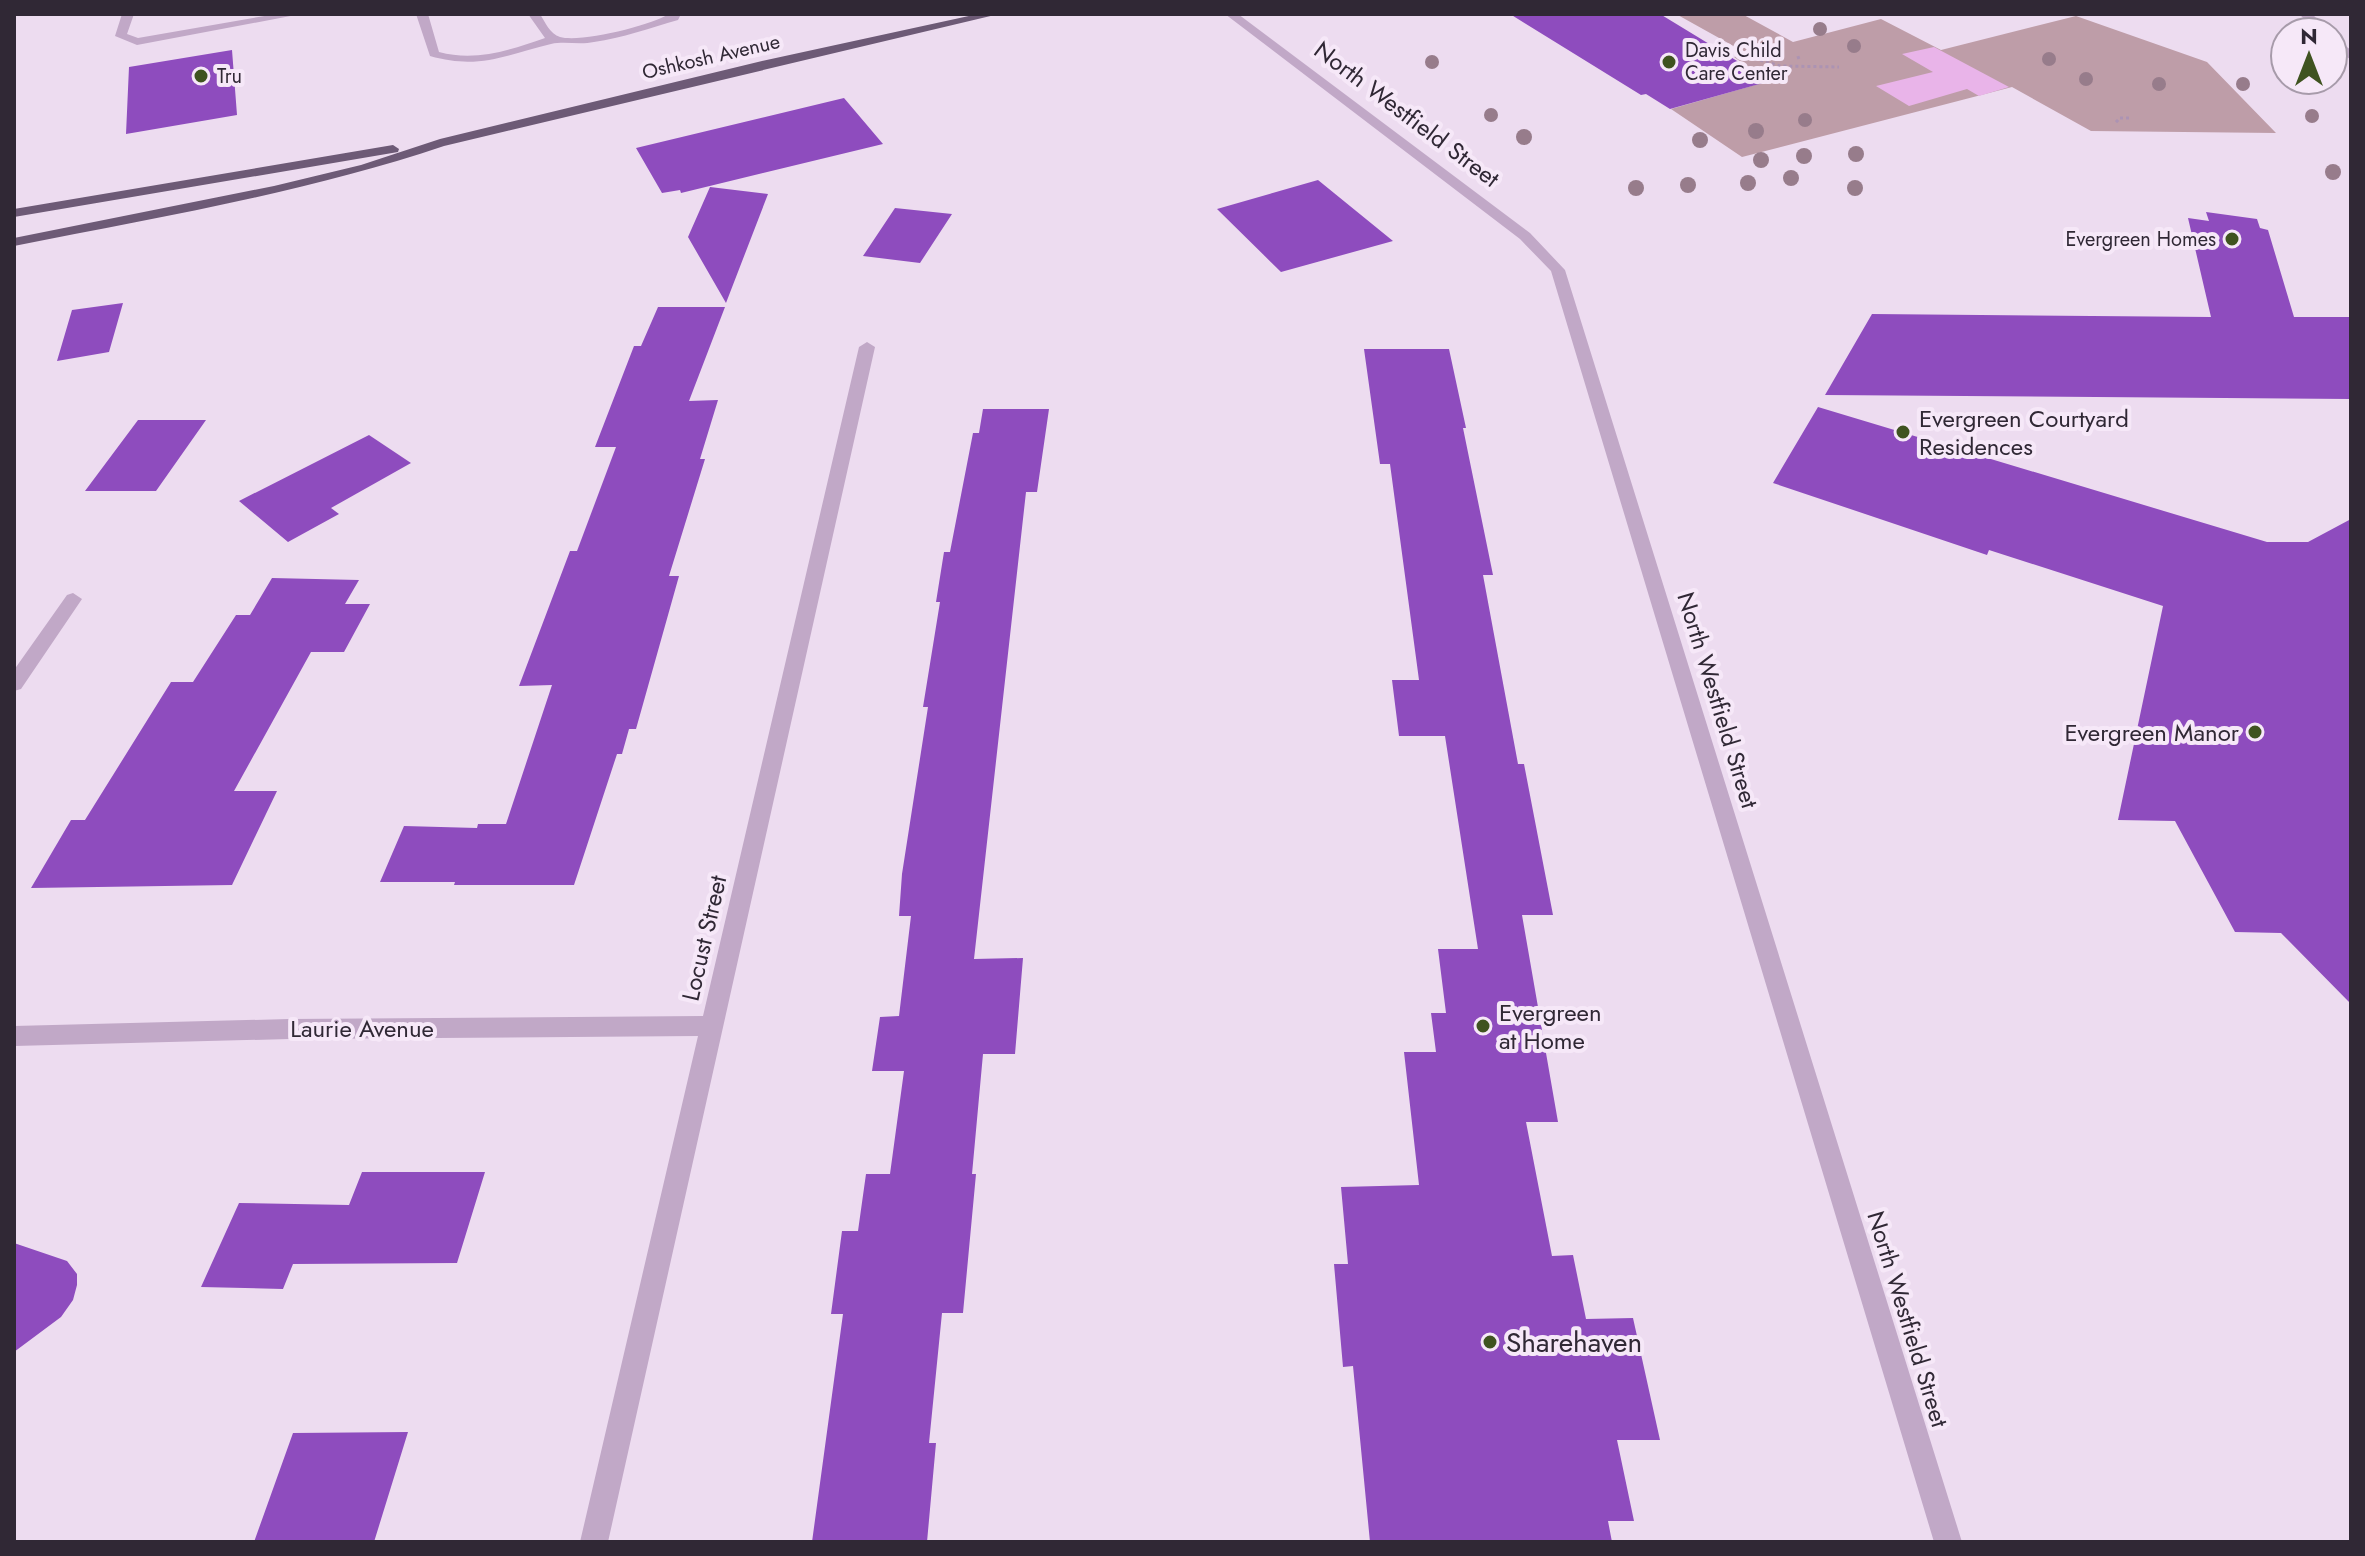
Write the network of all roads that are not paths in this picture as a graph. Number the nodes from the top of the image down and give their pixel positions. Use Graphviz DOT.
graph roads {
  1 [pos="128,14"];
  2 [pos="295,14"];
  3 [pos="422,14"];
  4 [pos="675,14"];
  5 [pos="993,14"];
  6 [pos="1231,14"];
  7 [pos="536,16"];
  8 [pos="554,39"];
  9 [pos="440,143"];
  10 [pos="14,213"];
  11 [pos="14,242"];
  12 [pos="867,347"];
  13 [pos="73,599"];
  14 [pos="14,684"];
  15 [pos="711,1026"];
  16 [pos="14,1036"];
  17 [pos="594,1542"];
  18 [pos="1948,1542"];
  1 -- 2 [label="street"];
  3 -- 8 [label="street"];
  4 -- 8 [label="street"];
  5 -- 9 [label="main road, Oshkosh Avenue"];
  6 -- 18 [label="street, North Westfield Street"];
  7 -- 8 [label="street"];
  9 -- 10 [label="main road, Oshkosh Avenue"];
  9 -- 11 [label="main road, Oshkosh Avenue"];
  12 -- 15 [label="street, Locust Street"];
  13 -- 14 [label="street"];
  15 -- 16 [label="street, Laurie Avenue"];
  15 -- 17 [label="street, Locust Street"];
}
